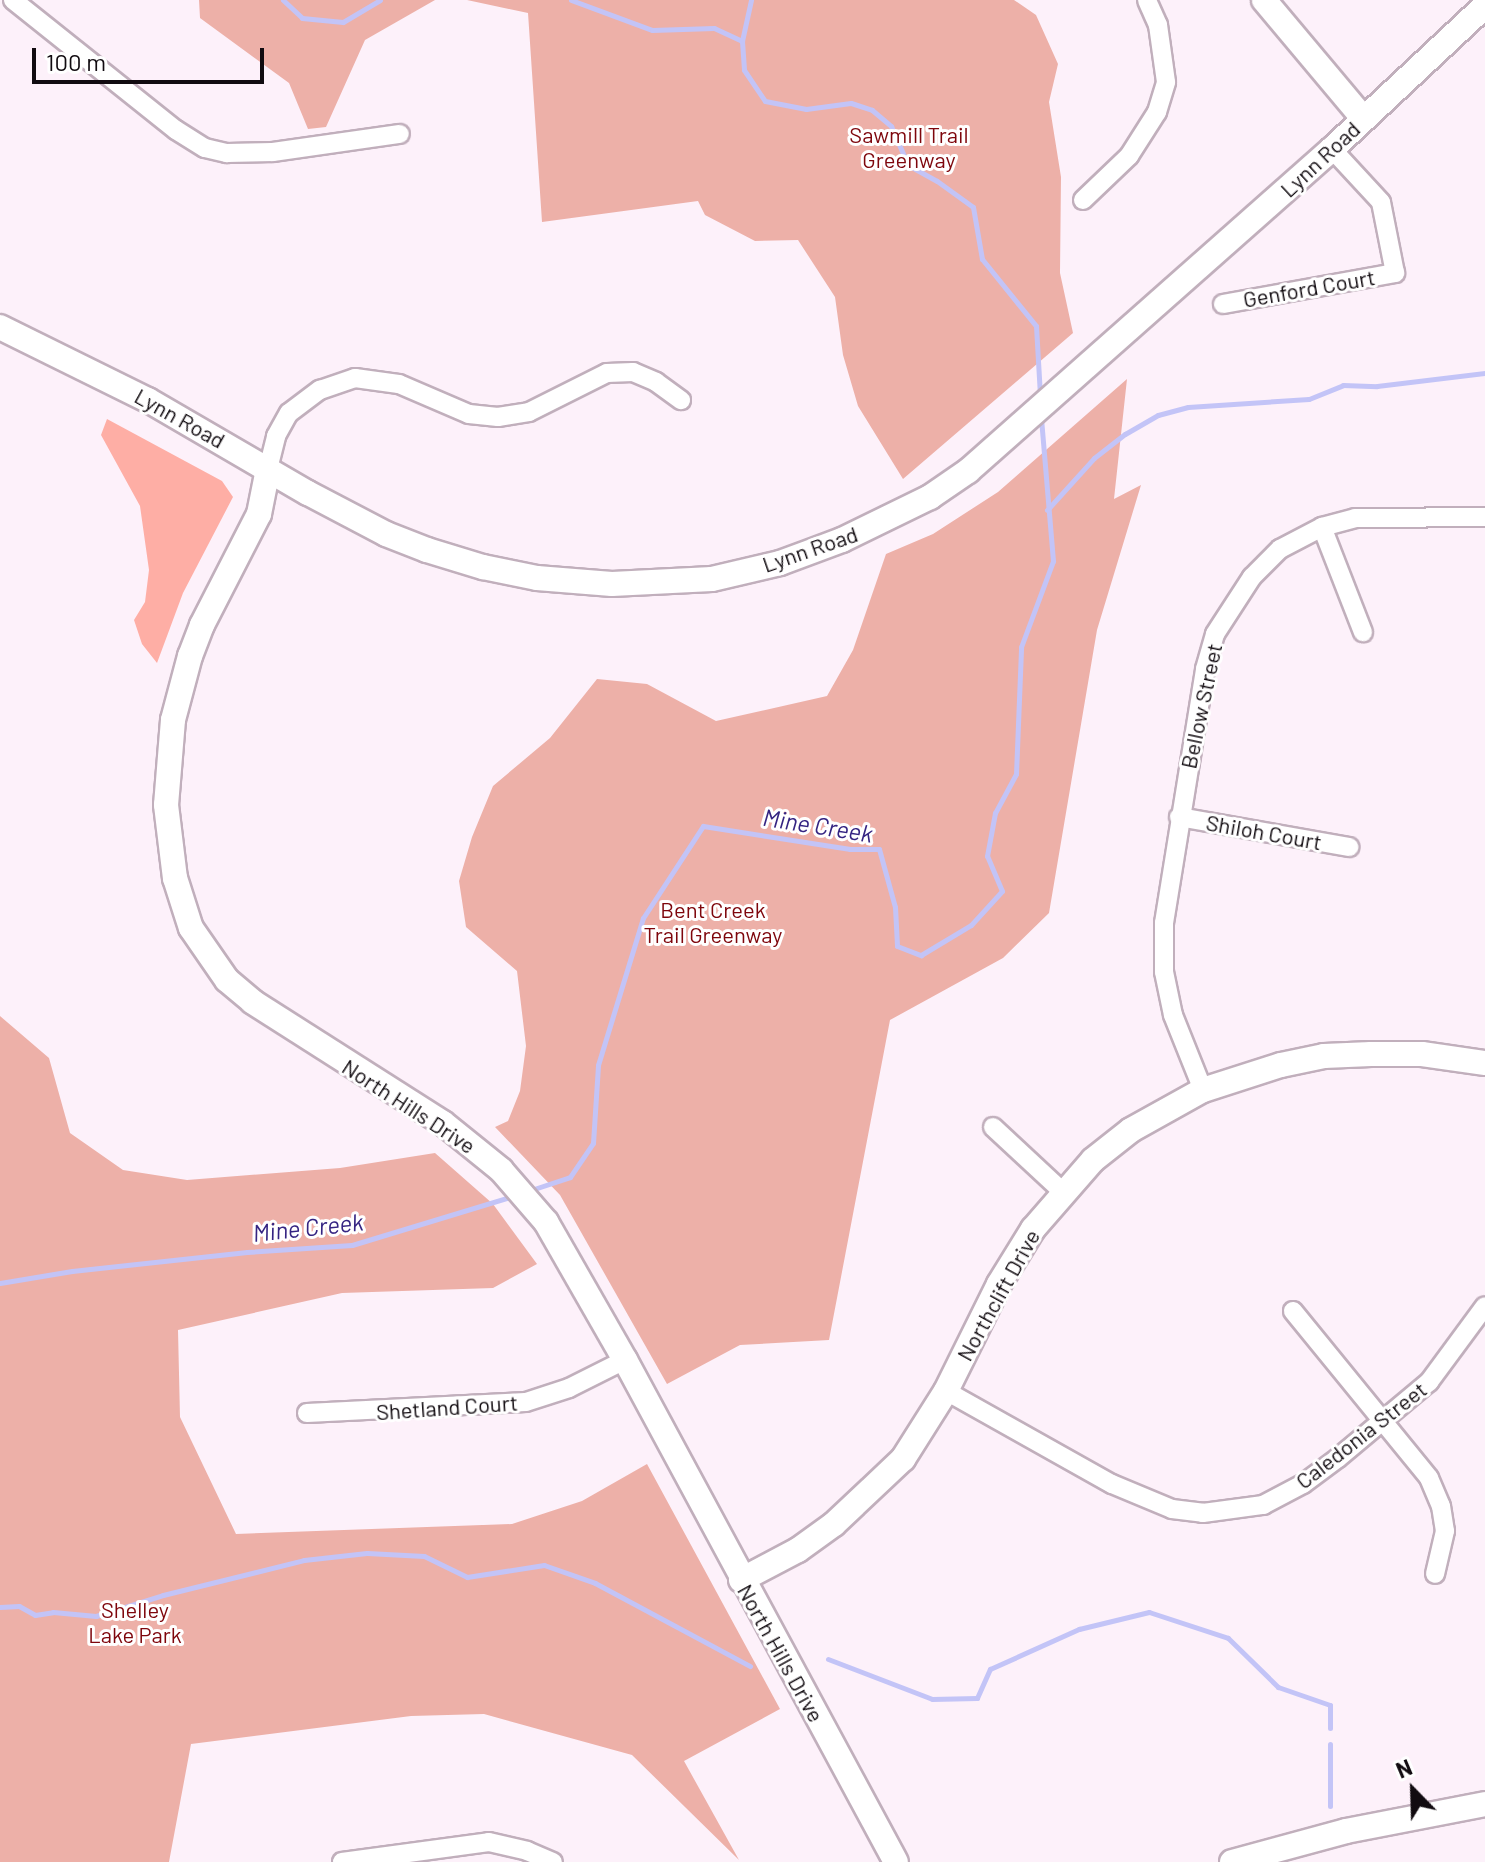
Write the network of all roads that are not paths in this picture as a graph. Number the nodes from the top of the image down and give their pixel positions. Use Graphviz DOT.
graph roads {
  1 [pos="13,0"];
  2 [pos="1148,0"];
  3 [pos="1264,0"];
  4 [pos="1485,6"];
  5 [pos="1364,119"];
  6 [pos="400,134"];
  7 [pos="1332,149"];
  8 [pos="1083,200"];
  9 [pos="1223,304"];
  10 [pos="0,327"];
  11 [pos="681,400"];
  12 [pos="268,469"];
  13 [pos="1485,517"];
  14 [pos="1322,527"];
  15 [pos="1363,632"];
  16 [pos="1179,817"];
  17 [pos="1349,847"];
  18 [pos="1485,1063"];
  19 [pos="1203,1090"];
  20 [pos="993,1127"];
  21 [pos="1063,1192"];
  22 [pos="1485,1306"];
  23 [pos="1293,1311"];
  24 [pos="625,1360"];
  25 [pos="946,1391"];
  26 [pos="307,1413"];
  27 [pos="1384,1422"];
  28 [pos="1435,1574"];
  29 [pos="741,1580"];
  30 [pos="1485,1804"];
  31 [pos="342,1862"];
  32 [pos="553,1862"];
  33 [pos="896,1862"];
  34 [pos="1232,1862"];
  1 -- 6 [label="street"];
  2 -- 8 [label="street"];
  3 -- 5 [label="main road"];
  4 -- 5 [label="main road, Lynn Road"];
  5 -- 7 [label="main road, Lynn Road"];
  7 -- 9 [label="street, Genford Court"];
  7 -- 12 [label="main road, Lynn Road"];
  10 -- 12 [label="main road, Lynn Road"];
  11 -- 12 [label="street"];
  12 -- 24 [label="main road, North Hills Drive"];
  13 -- 14 [label="street, Bellow Street"];
  14 -- 15 [label="street"];
  14 -- 16 [label="street, Bellow Street"];
  16 -- 17 [label="street, Shiloh Court"];
  16 -- 19 [label="street, Bellow Street"];
  18 -- 19 [label="main road, Northclift Drive"];
  19 -- 21 [label="main road, Northclift Drive"];
  20 -- 21 [label="street"];
  21 -- 25 [label="main road, Northclift Drive"];
  22 -- 27 [label="street, Caledonia Street"];
  23 -- 27 [label="street"];
  24 -- 26 [label="street, Shetland Court"];
  24 -- 29 [label="main road, North Hills Drive"];
  25 -- 27 [label="street, Caledonia Street"];
  25 -- 29 [label="main road, Northclift Drive"];
  27 -- 28 [label="street"];
  29 -- 33 [label="main road, North Hills Drive"];
  30 -- 34 [label="main road"];
  31 -- 32 [label="street"];
}
